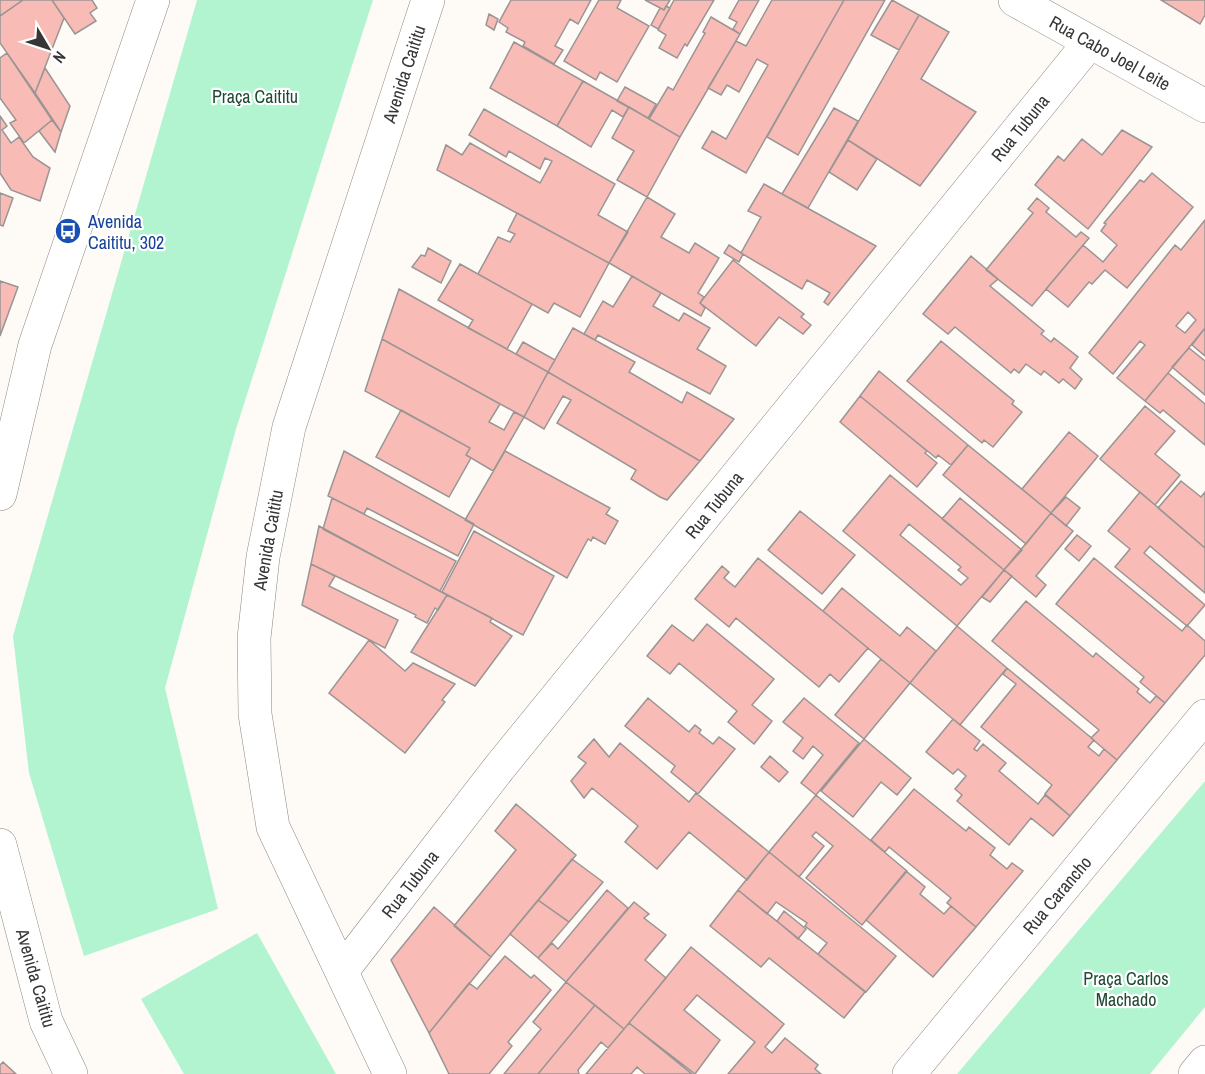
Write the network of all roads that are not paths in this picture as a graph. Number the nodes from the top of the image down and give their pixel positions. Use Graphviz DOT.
graph roads {
  1 [pos="153,0"];
  2 [pos="428,0"];
  3 [pos="1015,0"];
  4 [pos="1090,42"];
  5 [pos="1205,106"];
  6 [pos="0,494"];
  7 [pos="1205,716"];
  8 [pos="0,845"];
  9 [pos="342,971"];
  10 [pos="1205,1062"];
  11 [pos="71,1074"];
  12 [pos="390,1074"];
  13 [pos="909,1074"];
  14 [pos="1195,1074"];
  1 -- 6 [label="street"];
  2 -- 9 [label="street, Avenida Caititu"];
  3 -- 4 [label="street, Rua Cabo Joel Leite"];
  4 -- 5 [label="street, Rua Cabo Joel Leite"];
  4 -- 9 [label="street, Rua Tubuna"];
  7 -- 13 [label="street, Rua Carancho"];
  8 -- 11 [label="street, Avenida Caititu"];
  9 -- 12 [label="street, Avenida Caititu"];
  10 -- 14 [label="street"];
}
